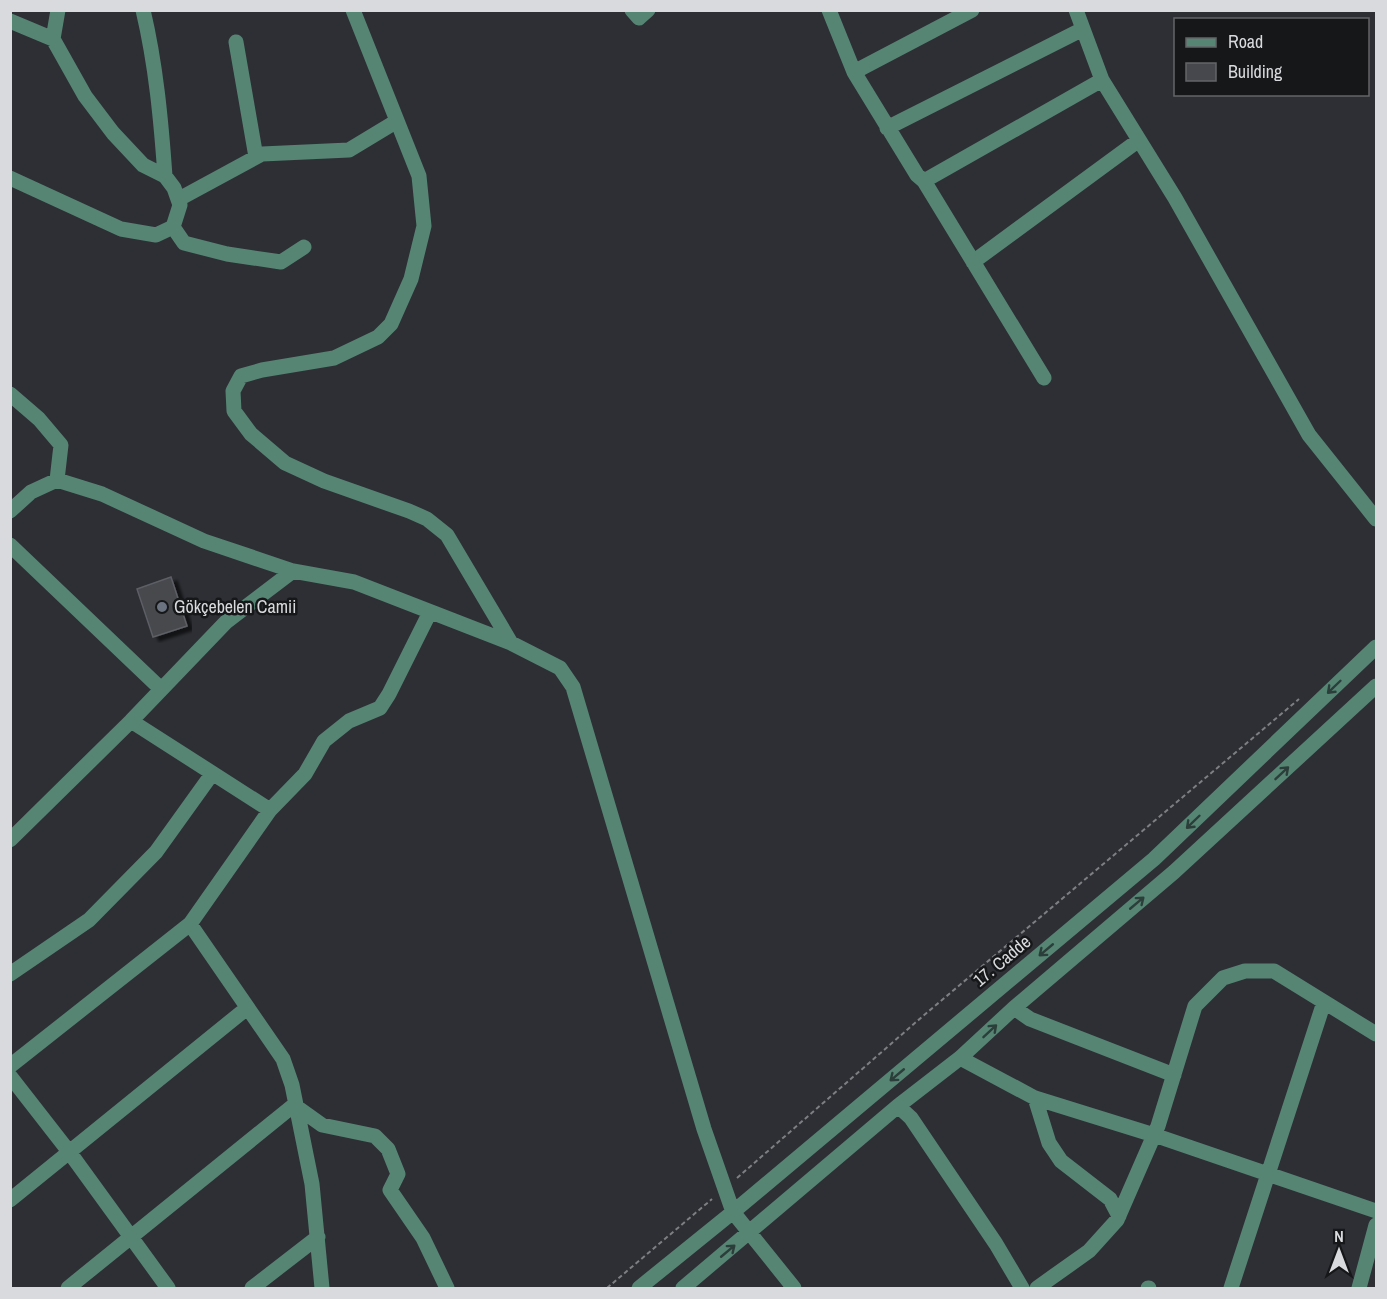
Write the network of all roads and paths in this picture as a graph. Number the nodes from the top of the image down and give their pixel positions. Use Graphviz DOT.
graph roads {
  1 [pos="58,10"];
  2 [pos="143,10"];
  3 [pos="353,10"];
  4 [pos="632,10"];
  5 [pos="648,10"];
  6 [pos="829,10"];
  7 [pos="1076,10"];
  8 [pos="967,12"];
  9 [pos="10,21"];
  10 [pos="1083,29"];
  11 [pos="53,39"];
  12 [pos="236,42"];
  13 [pos="854,72"];
  14 [pos="1102,80"];
  15 [pos="397,121"];
  16 [pos="887,128"];
  17 [pos="1139,140"];
  18 [pos="256,157"];
  19 [pos="165,176"];
  20 [pos="10,178"];
  21 [pos="924,181"];
  22 [pos="178,199"];
  23 [pos="173,227"];
  24 [pos="304,247"];
  25 [pos="973,262"];
  26 [pos="1044,378"];
  27 [pos="10,381"];
  28 [pos="15,397"];
  29 [pos="57,480"];
  30 [pos="10,511"];
  31 [pos="1377,519"];
  32 [pos="10,545"];
  33 [pos="293,571"];
  34 [pos="430,612"];
  35 [pos="511,643"];
  36 [pos="1377,647"];
  37 [pos="1377,686"];
  38 [pos="161,689"];
  39 [pos="1305,694"];
  40 [pos="131,721"];
  41 [pos="212,774"];
  42 [pos="270,810"];
  43 [pos="10,840"];
  44 [pos="190,924"];
  45 [pos="10,974"];
  46 [pos="1324,1002"];
  47 [pos="247,1008"];
  48 [pos="1014,1008"];
  49 [pos="1377,1034"];
  50 [pos="960,1058"];
  51 [pos="10,1066"];
  52 [pos="1174,1075"];
  53 [pos="10,1076"];
  54 [pos="1035,1098"];
  55 [pos="294,1104"];
  56 [pos="898,1106"];
  57 [pos="1154,1135"];
  58 [pos="70,1153"];
  59 [pos="1268,1174"];
  60 [pos="725,1188"];
  61 [pos="10,1200"];
  62 [pos="1377,1210"];
  63 [pos="733,1212"];
  64 [pos="1119,1216"];
  65 [pos="1377,1225"];
  66 [pos="749,1234"];
  67 [pos="130,1236"];
  68 [pos="318,1237"];
  69 [pos="68,1288"];
  70 [pos="168,1288"];
  71 [pos="252,1288"];
  72 [pos="322,1288"];
  73 [pos="447,1288"];
  74 [pos="607,1288"];
  75 [pos="639,1288"];
  76 [pos="683,1288"];
  77 [pos="794,1288"];
  78 [pos="1022,1288"];
  79 [pos="1037,1288"];
  80 [pos="1231,1288"];
  81 [pos="1359,1288"];
  1 -- 11 [label="street"];
  2 -- 19 [label="street"];
  3 -- 15 [label="street"];
  4 -- 5 [label="street"];
  6 -- 13 [label="street"];
  7 -- 10 [label="street"];
  8 -- 13 [label="street"];
  9 -- 11 [label="street"];
  10 -- 14 [label="street"];
  10 -- 16 [label="street"];
  11 -- 19 [label="street"];
  12 -- 18 [label="street"];
  13 -- 16 [label="street"];
  14 -- 17 [label="street"];
  14 -- 21 [label="street"];
  15 -- 18 [label="street"];
  15 -- 35 [label="street"];
  16 -- 21 [label="street"];
  17 -- 25 [label="street"];
  17 -- 31 [label="street"];
  18 -- 22 [label="street"];
  19 -- 22 [label="street"];
  20 -- 23 [label="street"];
  21 -- 25 [label="street"];
  22 -- 23 [label="street"];
  23 -- 24 [label="street"];
  25 -- 26 [label="street"];
  27 -- 28 [label="street"];
  28 -- 29 [label="street"];
  29 -- 30 [label="street"];
  29 -- 33 [label="street"];
  32 -- 38 [label="street"];
  33 -- 34 [label="street"];
  33 -- 38 [label="street"];
  34 -- 35 [label="street"];
  34 -- 42 [label="street"];
  35 -- 60 [label="street"];
  36 -- 63 [label="street, 17. Cadde, one-way"];
  48 -- 37 [label="street, one-way"];
  38 -- 40 [label="street"];
  39 -- 60 [label="path"];
  40 -- 41 [label="street"];
  40 -- 43 [label="street"];
  41 -- 42 [label="street"];
  41 -- 45 [label="street"];
  42 -- 44 [label="street"];
  44 -- 47 [label="street"];
  44 -- 51 [label="street"];
  46 -- 49 [label="street"];
  46 -- 52 [label="street"];
  46 -- 59 [label="street"];
  47 -- 55 [label="street"];
  47 -- 58 [label="street"];
  50 -- 48 [label="street, one-way"];
  48 -- 52 [label="street"];
  50 -- 54 [label="street"];
  50 -- 56 [label="street"];
  52 -- 57 [label="street"];
  53 -- 58 [label="street"];
  54 -- 57 [label="street"];
  54 -- 64 [label="street"];
  55 -- 67 [label="street"];
  55 -- 68 [label="street"];
  55 -- 73 [label="street"];
  56 -- 66 [label="street"];
  56 -- 78 [label="street"];
  57 -- 59 [label="street"];
  57 -- 64 [label="street"];
  58 -- 61 [label="street"];
  58 -- 67 [label="street"];
  59 -- 62 [label="street"];
  59 -- 80 [label="street"];
  60 -- 63 [label="street"];
  60 -- 74 [label="path"];
  63 -- 66 [label="street"];
  63 -- 75 [label="street, 17. Cadde"];
  64 -- 79 [label="street"];
  65 -- 81 [label="street"];
  76 -- 66 [label="street, one-way"];
  66 -- 77 [label="street"];
  67 -- 69 [label="street"];
  67 -- 70 [label="street"];
  68 -- 71 [label="street"];
  68 -- 72 [label="street"];
}
